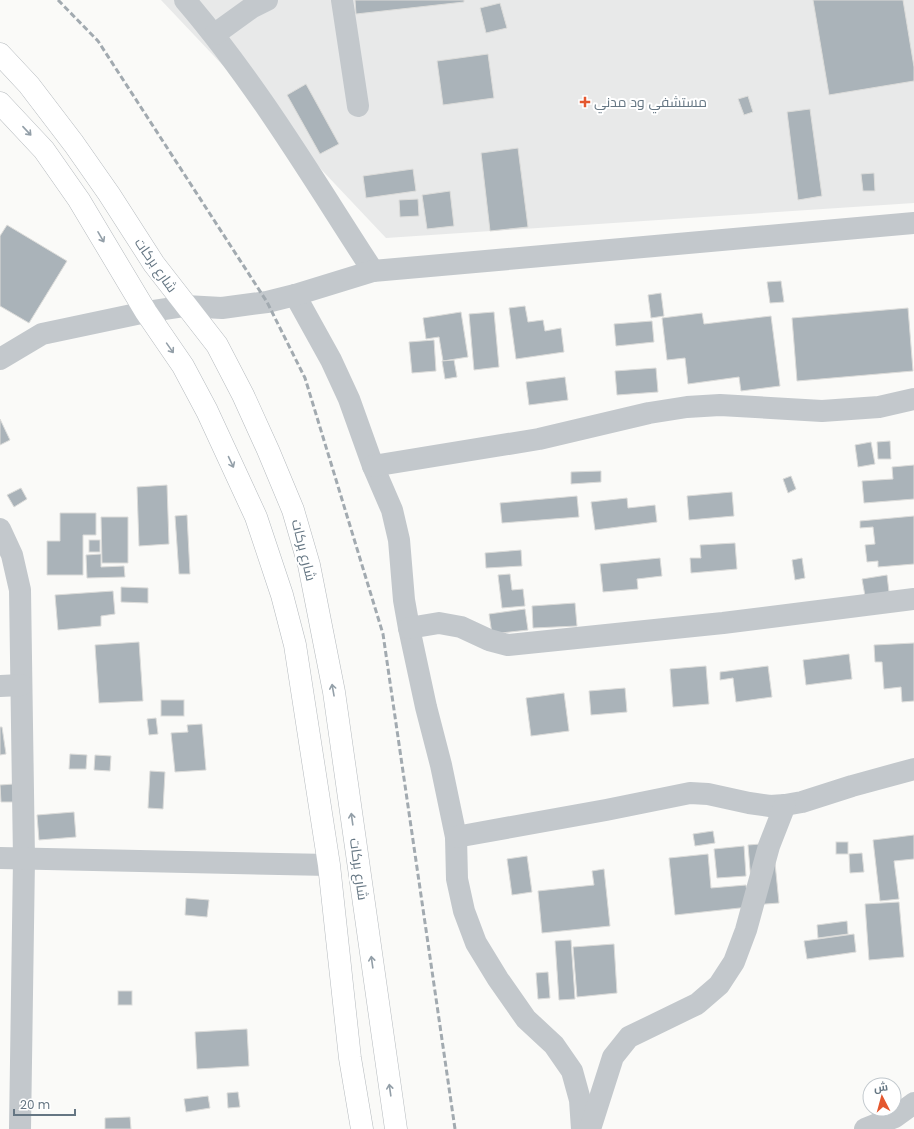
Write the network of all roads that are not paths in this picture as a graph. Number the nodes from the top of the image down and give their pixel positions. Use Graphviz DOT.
graph roads {
  1 [pos="185,0"];
  2 [pos="267,0"];
  3 [pos="342,0"];
  4 [pos="215,34"];
  5 [pos="0,54"];
  6 [pos="0,103"];
  7 [pos="358,106"];
  8 [pos="914,223"];
  9 [pos="373,271"];
  10 [pos="295,296"];
  11 [pos="185,306"];
  12 [pos="146,312"];
  13 [pos="0,359"];
  14 [pos="914,399"];
  15 [pos="373,466"];
  16 [pos="0,529"];
  17 [pos="914,599"];
  18 [pos="409,628"];
  19 [pos="10,685"];
  20 [pos="914,769"];
  21 [pos="786,805"];
  22 [pos="456,837"];
  23 [pos="0,858"];
  24 [pos="24,859"];
  25 [pos="329,865"];
  26 [pos="914,1103"];
  27 [pos="20,1129"];
  28 [pos="362,1129"];
  29 [pos="396,1129"];
  30 [pos="582,1129"];
  31 [pos="590,1129"];
  32 [pos="865,1129"];
  1 -- 4 [label="street"];
  2 -- 4 [label="street"];
  3 -- 7 [label="street"];
  4 -- 9 [label="street"];
  5 -- 11 [label="main road, شارع بركات"];
  6 -- 12 [label="main road, one-way"];
  8 -- 9 [label="street"];
  9 -- 10 [label="street"];
  10 -- 11 [label="street"];
  10 -- 15 [label="street"];
  11 -- 12 [label="street"];
  29 -- 11 [label="main road, شارع بركات, one-way"];
  12 -- 13 [label="street"];
  12 -- 25 [label="main road, one-way"];
  14 -- 15 [label="street"];
  15 -- 18 [label="street"];
  16 -- 19 [label="street"];
  17 -- 18 [label="street"];
  18 -- 22 [label="street"];
  19 -- 24 [label="street"];
  20 -- 21 [label="street"];
  21 -- 22 [label="street"];
  21 -- 31 [label="street"];
  22 -- 30 [label="street"];
  23 -- 24 [label="street"];
  24 -- 25 [label="street"];
  24 -- 27 [label="street"];
  25 -- 28 [label="main road"];
  26 -- 32 [label="street"];
}
